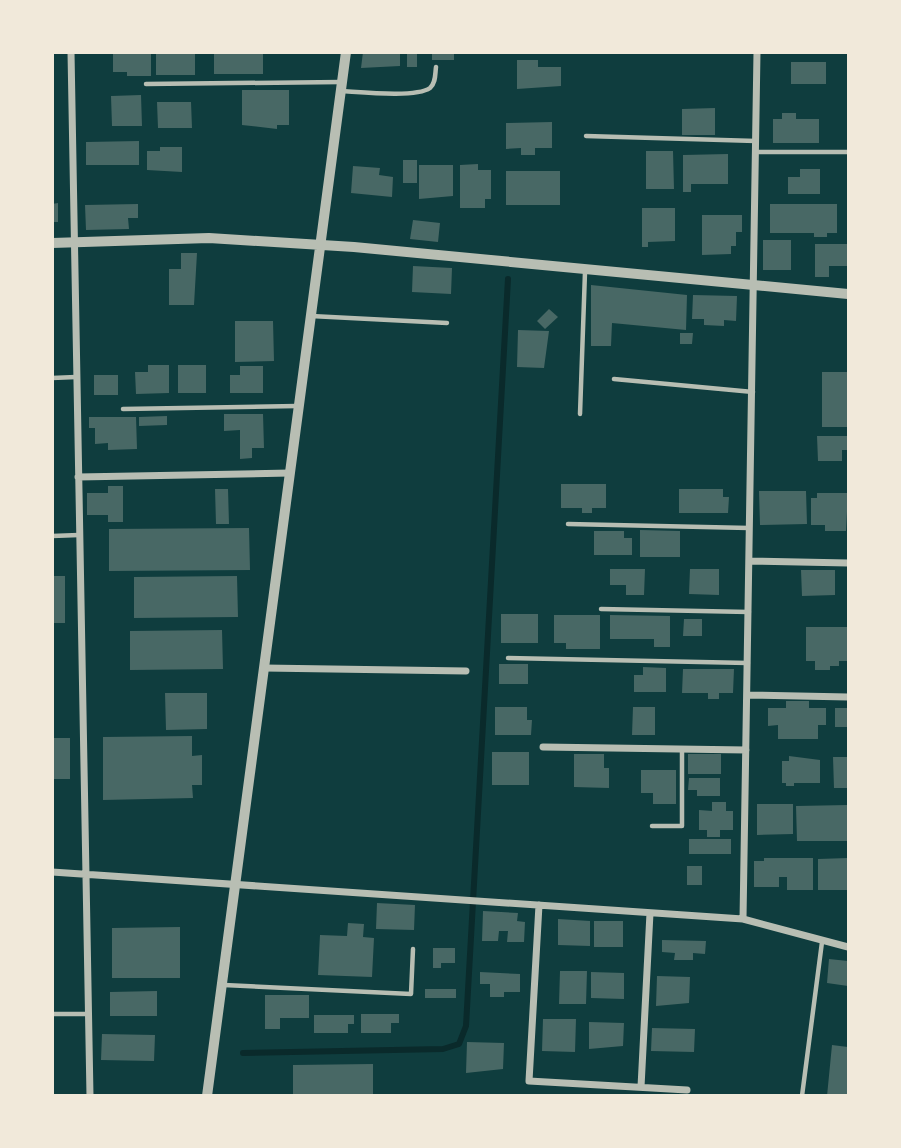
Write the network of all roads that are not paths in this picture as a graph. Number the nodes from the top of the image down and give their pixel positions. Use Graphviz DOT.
graph roads {
  1 [pos="71,52"];
  2 [pos="346,52"];
  3 [pos="757,52"];
  4 [pos="436,67"];
  5 [pos="146,84"];
  6 [pos="341,87"];
  7 [pos="586,136"];
  8 [pos="757,141"];
  9 [pos="757,152"];
  10 [pos="849,152"];
  11 [pos="52,243"];
  12 [pos="73,243"];
  13 [pos="319,246"];
  14 [pos="586,269"];
  15 [pos="754,284"];
  16 [pos="849,295"];
  17 [pos="312,316"];
  18 [pos="447,323"];
  19 [pos="76,377"];
  20 [pos="52,378"];
  21 [pos="614,379"];
  22 [pos="753,392"];
  23 [pos="299,407"];
  24 [pos="123,409"];
  25 [pos="580,414"];
  26 [pos="290,473"];
  27 [pos="78,477"];
  28 [pos="568,524"];
  29 [pos="751,528"];
  30 [pos="79,535"];
  31 [pos="52,536"];
  32 [pos="750,561"];
  33 [pos="849,563"];
  34 [pos="601,609"];
  35 [pos="749,612"];
  36 [pos="508,658"];
  37 [pos="748,663"];
  38 [pos="264,668"];
  39 [pos="466,671"];
  40 [pos="748,695"];
  41 [pos="849,697"];
  42 [pos="543,747"];
  43 [pos="682,749"];
  44 [pos="746,750"];
  45 [pos="652,826"];
  46 [pos="52,872"];
  47 [pos="86,874"];
  48 [pos="235,884"];
  49 [pos="539,905"];
  50 [pos="650,912"];
  51 [pos="743,919"];
  52 [pos="822,942"];
  53 [pos="849,947"];
  54 [pos="414,949"];
  55 [pos="223,985"];
  56 [pos="52,1014"];
  57 [pos="89,1014"];
  58 [pos="641,1087"];
  59 [pos="687,1090"];
  60 [pos="90,1096"];
  61 [pos="207,1096"];
  62 [pos="802,1096"];
  1 -- 12 [label="street"];
  2 -- 6 [label="street"];
  3 -- 8 [label="street"];
  4 -- 6 [label="lane"];
  5 -- 6 [label="lane"];
  6 -- 13 [label="street"];
  7 -- 8 [label="lane"];
  8 -- 9 [label="street"];
  9 -- 10 [label="lane"];
  9 -- 15 [label="street"];
  11 -- 12 [label="street"];
  12 -- 13 [label="street"];
  12 -- 19 [label="street"];
  13 -- 14 [label="street"];
  13 -- 17 [label="street"];
  14 -- 15 [label="street"];
  14 -- 25 [label="lane"];
  15 -- 16 [label="street"];
  15 -- 22 [label="street"];
  17 -- 18 [label="lane"];
  17 -- 23 [label="street"];
  19 -- 20 [label="lane"];
  19 -- 27 [label="street"];
  21 -- 22 [label="lane"];
  22 -- 29 [label="street"];
  23 -- 24 [label="lane"];
  23 -- 26 [label="street"];
  26 -- 27 [label="street"];
  26 -- 38 [label="street"];
  27 -- 30 [label="street"];
  28 -- 29 [label="lane"];
  29 -- 32 [label="street"];
  30 -- 31 [label="lane"];
  30 -- 47 [label="street"];
  32 -- 33 [label="street"];
  32 -- 35 [label="street"];
  34 -- 35 [label="lane"];
  35 -- 37 [label="street"];
  36 -- 37 [label="lane"];
  37 -- 40 [label="street"];
  38 -- 39 [label="street"];
  38 -- 48 [label="street"];
  40 -- 41 [label="street"];
  40 -- 44 [label="street"];
  42 -- 43 [label="street"];
  43 -- 44 [label="street"];
  43 -- 45 [label="lane"];
  44 -- 51 [label="street"];
  46 -- 47 [label="street"];
  47 -- 48 [label="street"];
  47 -- 57 [label="street"];
  48 -- 49 [label="street"];
  48 -- 55 [label="street"];
  49 -- 50 [label="street"];
  49 -- 58 [label="street"];
  50 -- 51 [label="street"];
  50 -- 58 [label="street"];
  51 -- 52 [label="street"];
  52 -- 53 [label="street"];
  52 -- 62 [label="lane"];
  54 -- 55 [label="lane"];
  55 -- 61 [label="street"];
  56 -- 57 [label="lane"];
  57 -- 60 [label="street"];
  58 -- 59 [label="street"];
}
